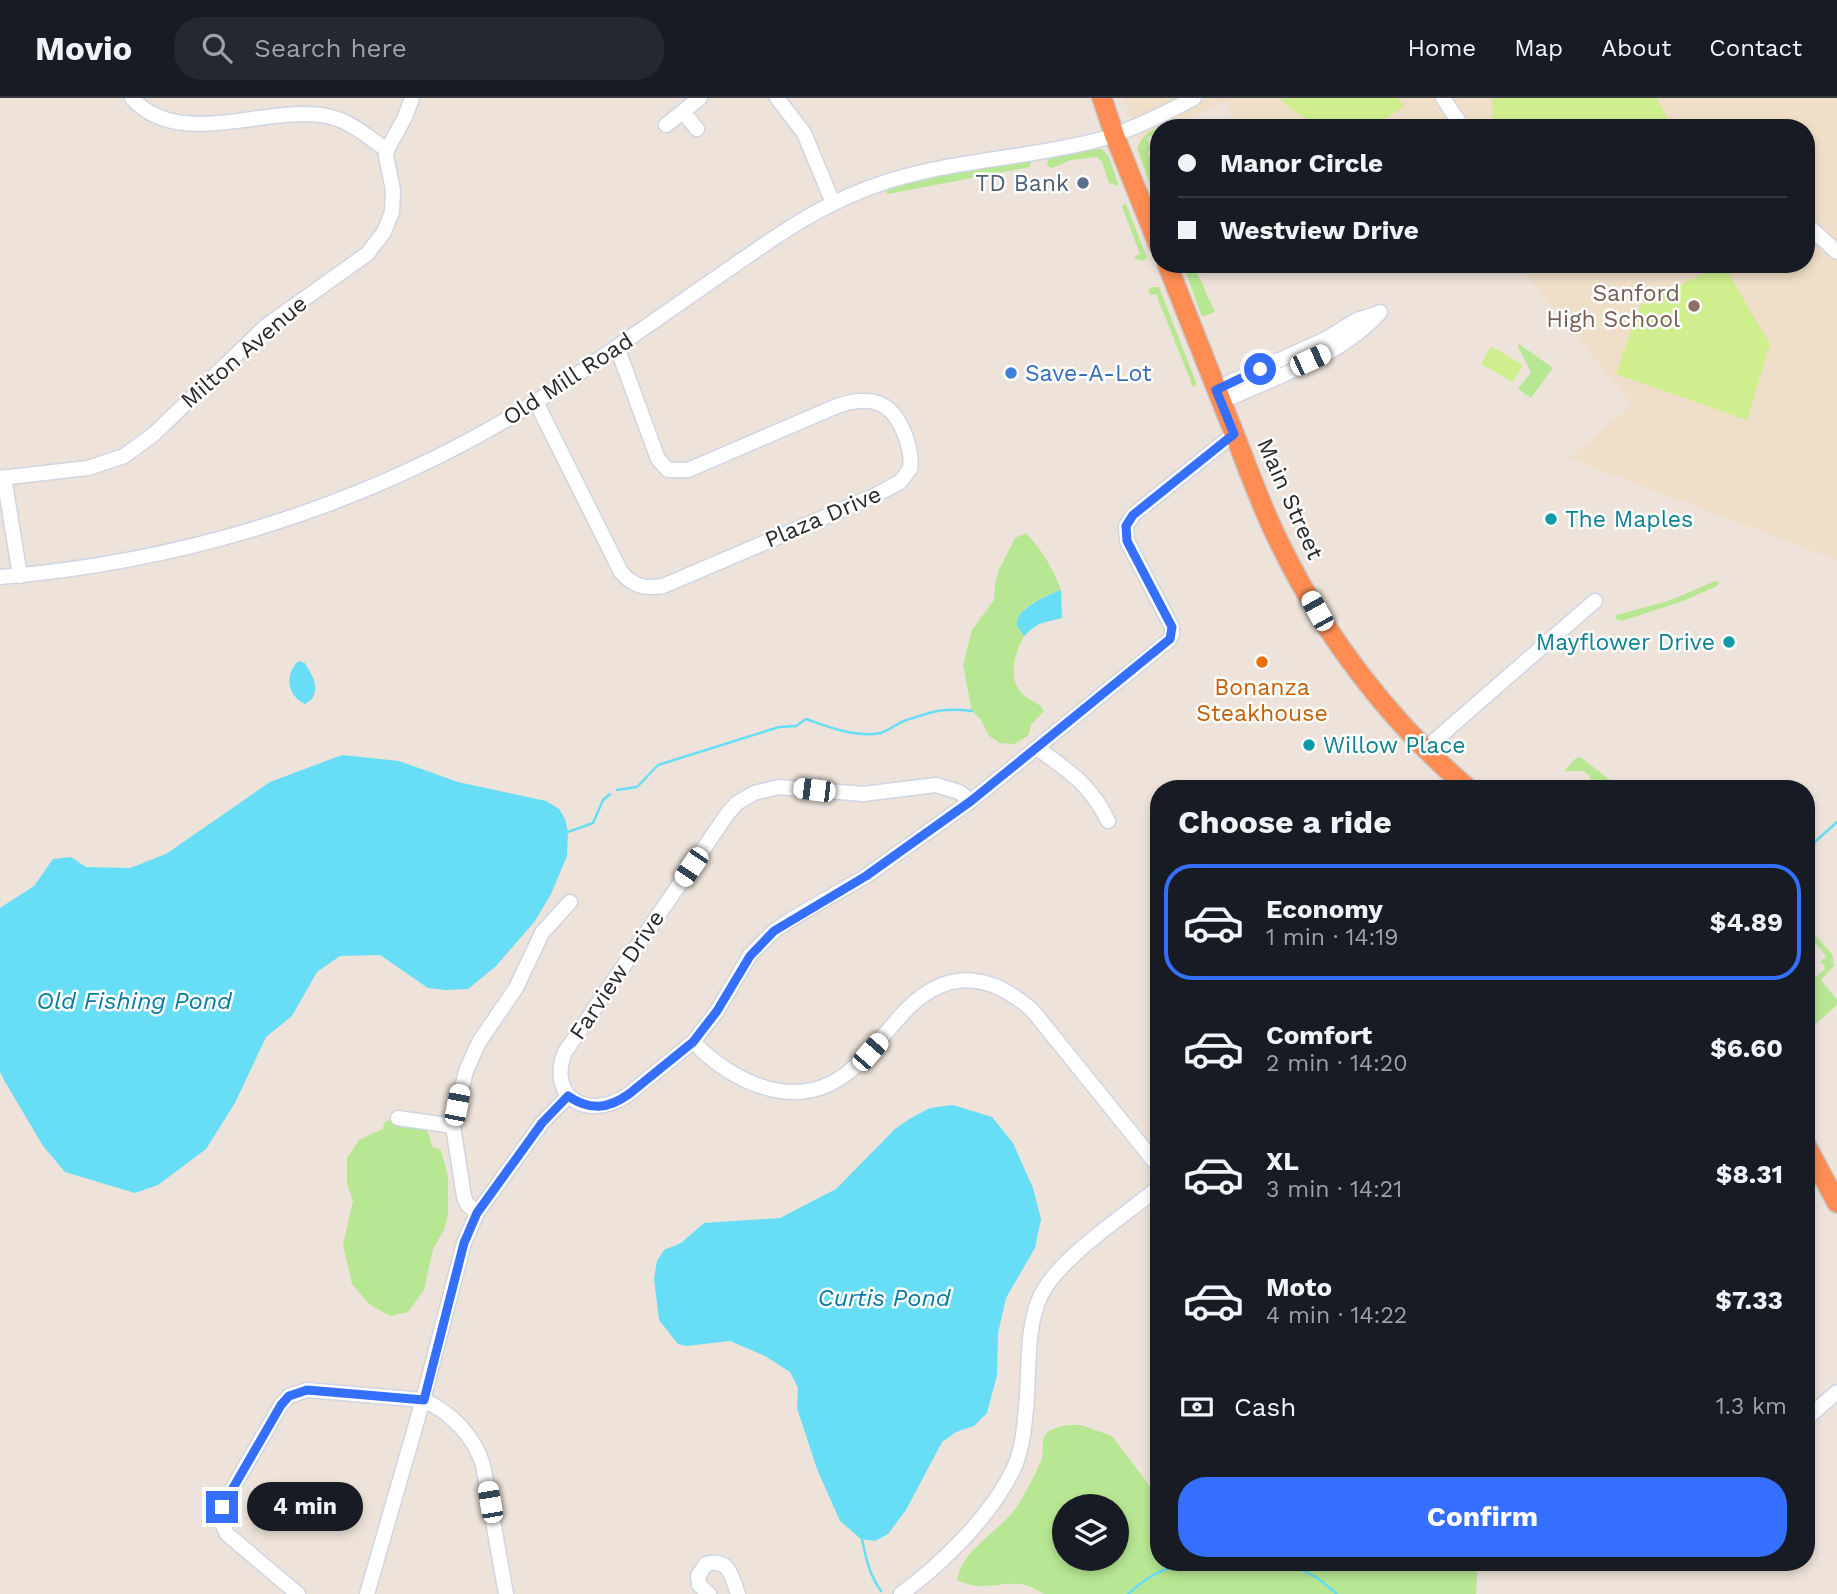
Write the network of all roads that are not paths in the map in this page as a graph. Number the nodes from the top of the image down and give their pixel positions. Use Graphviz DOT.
graph roads {
  1 [pos="132,98"];
  2 [pos="412,98"];
  3 [pos="700,98"];
  4 [pos="777,98"];
  5 [pos="1102,98"];
  6 [pos="1194,98"];
  7 [pos="1443,98"];
  8 [pos="683,111"];
  9 [pos="1457,119"];
  10 [pos="666,125"];
  11 [pos="697,129"];
  12 [pos="1114,134"];
  13 [pos="387,149"];
  14 [pos="833,203"];
  15 [pos="1150,224"];
  16 [pos="1815,232"];
  17 [pos="1837,252"];
  18 [pos="1170,273"];
  19 [pos="617,347"];
  20 [pos="1218,396"];
  21 [pos="536,402"];
  22 [pos="1234,434"];
  23 [pos="2,477"];
  24 [pos="20,576"];
  25 [pos="0,577"];
  26 [pos="1595,601"];
  27 [pos="1037,748"];
  28 [pos="1425,749"];
  29 [pos="1459,780"];
  30 [pos="971,801"];
  31 [pos="1108,821"];
  32 [pos="570,902"];
  33 [pos="693,1042"];
  34 [pos="568,1096"];
  35 [pos="398,1118"];
  36 [pos="453,1126"];
  37 [pos="1150,1156"];
  38 [pos="1815,1162"];
  39 [pos="1150,1194"];
  40 [pos="1837,1203"];
  41 [pos="477,1213"];
  42 [pos="1837,1392"];
  43 [pos="424,1400"];
  44 [pos="1815,1411"];
  45 [pos="298,1594"];
  46 [pos="367,1594"];
  47 [pos="506,1594"];
  48 [pos="709,1594"];
  49 [pos="738,1594"];
  50 [pos="901,1594"];
  1 -- 13 [label="street"];
  2 -- 13 [label="street"];
  3 -- 8 [label="street"];
  4 -- 14 [label="street"];
  5 -- 12 [label="highway"];
  6 -- 12 [label="street, Old Mill Road"];
  7 -- 9 [label="street"];
  8 -- 10 [label="street"];
  8 -- 11 [label="street"];
  12 -- 14 [label="street, Old Mill Road"];
  12 -- 15 [label="highway"];
  13 -- 23 [label="street, Milton Avenue"];
  14 -- 19 [label="street, Old Mill Road"];
  16 -- 17 [label="street"];
  18 -- 20 [label="highway, Main Street"];
  19 -- 21 [label="street, Old Mill Road"];
  19 -- 21 [label="street, Plaza Drive"];
  20 -- 20 [label="street"];
  20 -- 22 [label="highway, Main Street"];
  21 -- 24 [label="street, Old Mill Road"];
  22 -- 27 [label="street"];
  22 -- 28 [label="highway, Main Street"];
  23 -- 24 [label="street"];
  24 -- 25 [label="street, Old Mill Road"];
  26 -- 28 [label="street"];
  27 -- 30 [label="street"];
  27 -- 31 [label="street"];
  28 -- 29 [label="highway, Main Street"];
  30 -- 33 [label="street"];
  30 -- 34 [label="street, Farview Drive"];
  32 -- 36 [label="street"];
  33 -- 34 [label="street"];
  33 -- 37 [label="street"];
  34 -- 41 [label="street"];
  35 -- 36 [label="street"];
  36 -- 41 [label="street"];
  38 -- 40 [label="highway"];
  39 -- 50 [label="street"];
  41 -- 43 [label="street"];
  42 -- 44 [label="street"];
  43 -- 45 [label="street"];
  43 -- 46 [label="street"];
  43 -- 47 [label="street"];
  48 -- 49 [label="street"];
}
